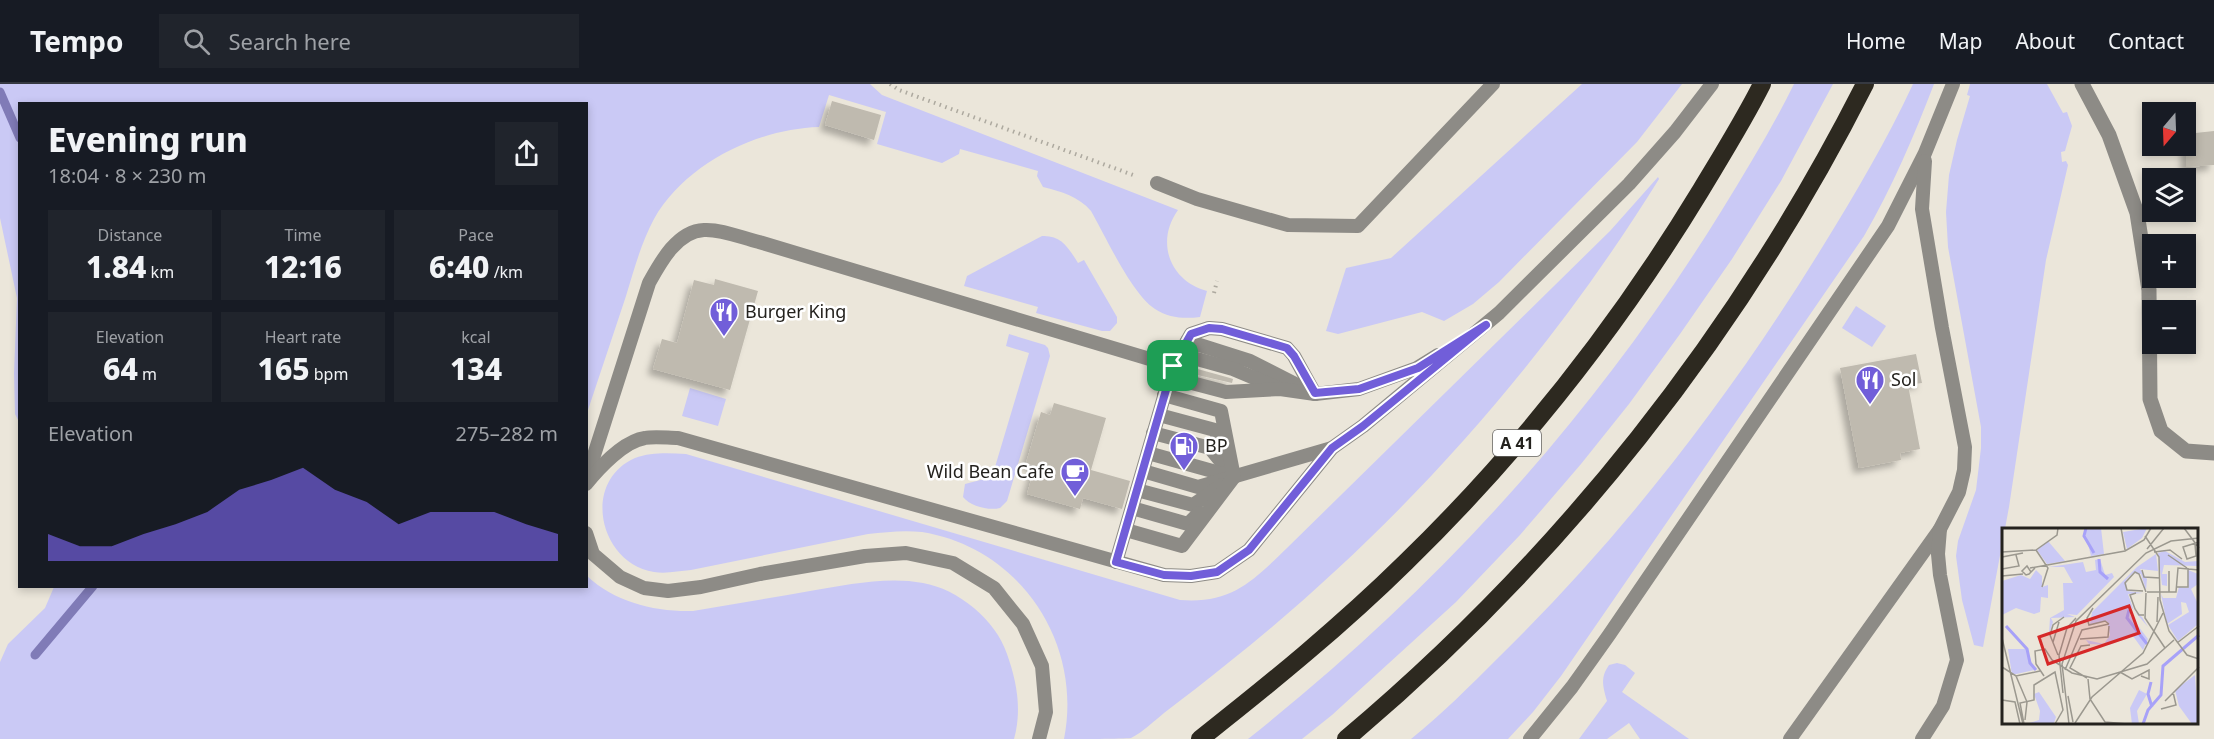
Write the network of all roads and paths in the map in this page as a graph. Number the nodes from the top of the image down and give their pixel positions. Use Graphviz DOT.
graph roads {
  1 [pos="890,84"];
  2 [pos="1493,84"];
  3 [pos="1712,84"];
  4 [pos="1762,84"];
  5 [pos="1865,84"];
  6 [pos="1953,84"];
  7 [pos="2082,84"];
  8 [pos="1925,153"];
  9 [pos="1157,183"];
  10 [pos="1218,281"];
  11 [pos="1214,293"];
  12 [pos="1486,325"];
  13 [pos="1186,341"];
  14 [pos="1174,366"];
  15 [pos="1280,389"];
  16 [pos="1315,393"];
  17 [pos="1164,395"];
  18 [pos="1159,415"];
  19 [pos="1154,433"];
  20 [pos="1332,448"];
  21 [pos="1148,453"];
  22 [pos="2214,453"];
  23 [pos="1143,471"];
  24 [pos="588,473"];
  25 [pos="1234,477"];
  26 [pos="588,481"];
  27 [pos="1137,490"];
  28 [pos="1132,508"];
  29 [pos="1940,529"];
  30 [pos="1126,530"];
  31 [pos="588,538"];
  32 [pos="1116,562"];
  33 [pos="1039,739"];
  34 [pos="1200,739"];
  35 [pos="1346,739"];
  36 [pos="1530,739"];
  37 [pos="1791,739"];
  38 [pos="1922,739"];
  1 -- 9 [label="path"];
  2 -- 9 [label="lane"];
  3 -- 12 [label="lane"];
  4 -- 34 [label="highway, A 41"];
  5 -- 35 [label="highway"];
  6 -- 8 [label="lane"];
  7 -- 22 [label="street"];
  8 -- 29 [label="lane"];
  8 -- 36 [label="lane"];
  10 -- 11 [label="path"];
  12 -- 16 [label="lane"];
  12 -- 20 [label="lane"];
  13 -- 14 [label="lane"];
  13 -- 16 [label="lane"];
  13 -- 16 [label="lane"];
  14 -- 15 [label="lane"];
  14 -- 15 [label="lane"];
  14 -- 17 [label="lane"];
  14 -- 24 [label="lane"];
  15 -- 16 [label="lane"];
  17 -- 18 [label="lane"];
  17 -- 25 [label="lane"];
  18 -- 19 [label="lane"];
  18 -- 25 [label="lane"];
  19 -- 21 [label="lane"];
  19 -- 25 [label="lane"];
  20 -- 25 [label="lane"];
  20 -- 32 [label="lane"];
  21 -- 23 [label="lane"];
  21 -- 25 [label="lane"];
  23 -- 25 [label="lane"];
  23 -- 27 [label="lane"];
  25 -- 27 [label="lane"];
  25 -- 28 [label="lane"];
  25 -- 30 [label="lane"];
  26 -- 32 [label="lane"];
  27 -- 28 [label="lane"];
  28 -- 30 [label="lane"];
  29 -- 37 [label="lane"];
  29 -- 38 [label="lane"];
  30 -- 32 [label="lane"];
  31 -- 33 [label="lane"];
}
